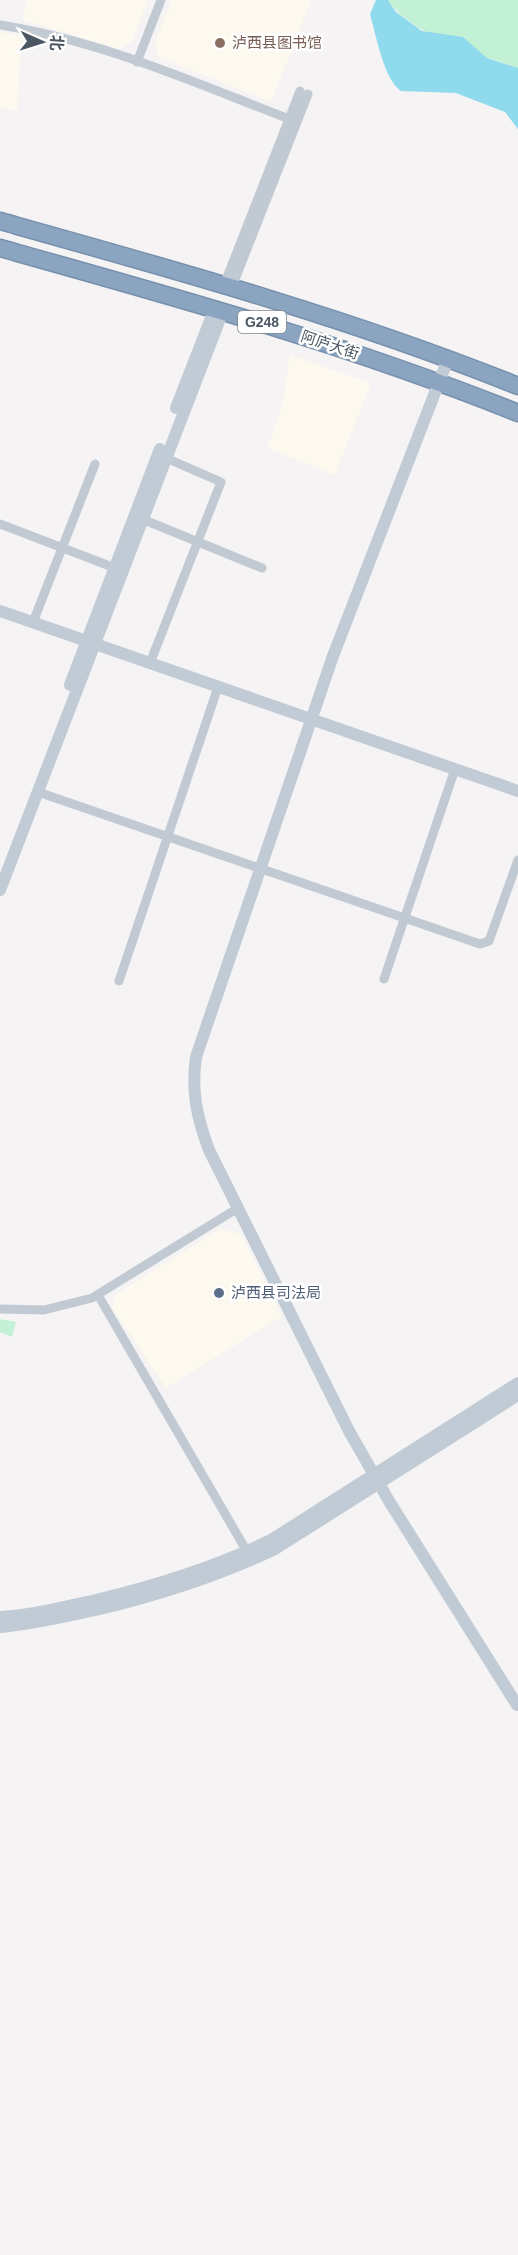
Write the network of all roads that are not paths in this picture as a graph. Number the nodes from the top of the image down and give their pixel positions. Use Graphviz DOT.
graph roads {
  1 [pos="161,0"];
  2 [pos="0,25"];
  3 [pos="137,62"];
  4 [pos="304,93"];
  5 [pos="293,120"];
  6 [pos="0,221"];
  7 [pos="0,248"];
  8 [pos="228,286"];
  9 [pos="219,310"];
  10 [pos="448,359"];
  11 [pos="439,383"];
  12 [pos="518,386"];
  13 [pos="518,413"];
  14 [pos="166,458"];
  15 [pos="95,464"];
  16 [pos="142,519"];
  17 [pos="0,524"];
  18 [pos="197,542"];
  19 [pos="62,548"];
  20 [pos="115,568"];
  21 [pos="262,568"];
  22 [pos="0,605"];
  23 [pos="0,611"];
  24 [pos="34,617"];
  25 [pos="91,641"];
  26 [pos="152,658"];
  27 [pos="218,687"];
  28 [pos="312,716"];
  29 [pos="455,769"];
  30 [pos="518,784"];
  31 [pos="518,791"];
  32 [pos="38,792"];
  33 [pos="167,837"];
  34 [pos="518,860"];
  35 [pos="0,867"];
  36 [pos="259,869"];
  37 [pos="0,890"];
  38 [pos="406,919"];
  39 [pos="384,979"];
  40 [pos="119,981"];
  41 [pos="238,1208"];
  42 [pos="98,1295"];
  43 [pos="0,1309"];
  44 [pos="518,1383"];
  45 [pos="518,1395"];
  46 [pos="376,1479"];
  47 [pos="250,1556"];
  48 [pos="0,1617"];
  49 [pos="0,1627"];
  50 [pos="517,1705"];
  1 -- 3 [label="street"];
  2 -- 3 [label="street"];
  3 -- 5 [label="street"];
  4 -- 5 [label="street"];
  5 -- 8 [label="street"];
  6 -- 8 [label="highway, G248"];
  7 -- 9 [label="highway, 阿庐大街 / G248"];
  8 -- 10 [label="highway, 阿庐大街 / G248"];
  9 -- 11 [label="highway, 阿庐大街 / G248"];
  9 -- 14 [label="main road"];
  9 -- 20 [label="main road"];
  10 -- 11 [label="main road"];
  10 -- 12 [label="highway, 阿庐大街 / G248"];
  11 -- 13 [label="highway, 阿庐大街 / G248"];
  11 -- 28 [label="main road"];
  14 -- 16 [label="main road"];
  14 -- 18 [label="street"];
  15 -- 19 [label="street"];
  16 -- 18 [label="street"];
  16 -- 25 [label="main road"];
  17 -- 19 [label="street"];
  18 -- 21 [label="street"];
  18 -- 26 [label="street"];
  19 -- 20 [label="street"];
  19 -- 24 [label="street"];
  20 -- 25 [label="main road"];
  22 -- 24 [label="main road"];
  23 -- 25 [label="main road"];
  24 -- 25 [label="main road"];
  25 -- 26 [label="main road"];
  25 -- 27 [label="main road"];
  25 -- 32 [label="main road"];
  25 -- 35 [label="main road"];
  26 -- 28 [label="main road"];
  27 -- 28 [label="main road"];
  27 -- 33 [label="street"];
  28 -- 29 [label="main road"];
  28 -- 30 [label="main road"];
  28 -- 36 [label="main road"];
  29 -- 31 [label="main road"];
  29 -- 38 [label="street"];
  32 -- 33 [label="street"];
  32 -- 37 [label="main road"];
  33 -- 36 [label="street"];
  33 -- 40 [label="street"];
  34 -- 38 [label="street"];
  36 -- 38 [label="street"];
  36 -- 41 [label="main road"];
  38 -- 39 [label="street"];
  41 -- 42 [label="street"];
  41 -- 46 [label="main road"];
  42 -- 43 [label="street"];
  42 -- 47 [label="street"];
  44 -- 46 [label="main road"];
  45 -- 46 [label="main road"];
  46 -- 47 [label="main road"];
  46 -- 50 [label="main road"];
  47 -- 48 [label="main road"];
  47 -- 49 [label="main road"];
}
